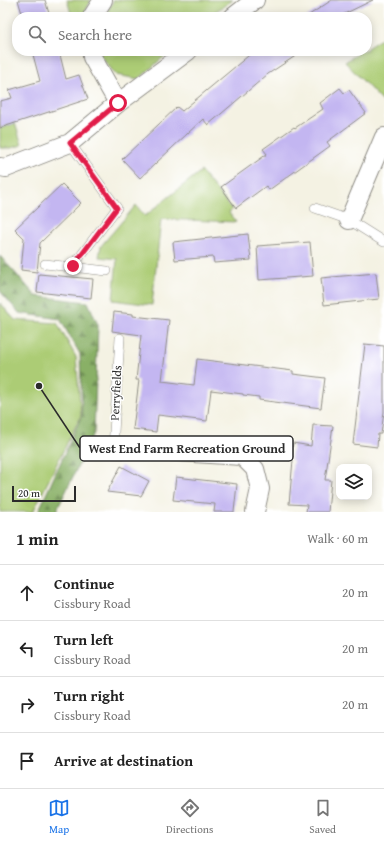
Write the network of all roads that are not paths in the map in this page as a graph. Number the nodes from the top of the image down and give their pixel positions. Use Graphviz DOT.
graph roads {
  1 [pos="103,0"];
  2 [pos="255,0"];
  3 [pos="95,12"];
  4 [pos="239,12"];
  5 [pos="92,56"];
  6 [pos="181,56"];
  7 [pos="118,103"];
  8 [pos="384,137"];
  9 [pos="70,143"];
  10 [pos="0,167"];
  11 [pos="315,208"];
  12 [pos="349,220"];
  13 [pos="384,242"];
  14 [pos="45,264"];
  15 [pos="73,266"];
  16 [pos="107,271"];
  17 [pos="120,338"];
  18 [pos="113,448"];
  19 [pos="255,512"];
  1 -- 3 [label="street"];
  2 -- 4 [label="street"];
  5 -- 7 [label="street"];
  6 -- 7 [label="street"];
  7 -- 9 [label="street"];
  8 -- 12 [label="street"];
  9 -- 10 [label="street"];
  9 -- 15 [label="lane"];
  11 -- 12 [label="lane"];
  12 -- 13 [label="lane"];
  14 -- 15 [label="lane"];
  15 -- 16 [label="lane"];
  17 -- 18 [label="lane, Perryfields"];
  18 -- 19 [label="street, Perryfields"];
}
